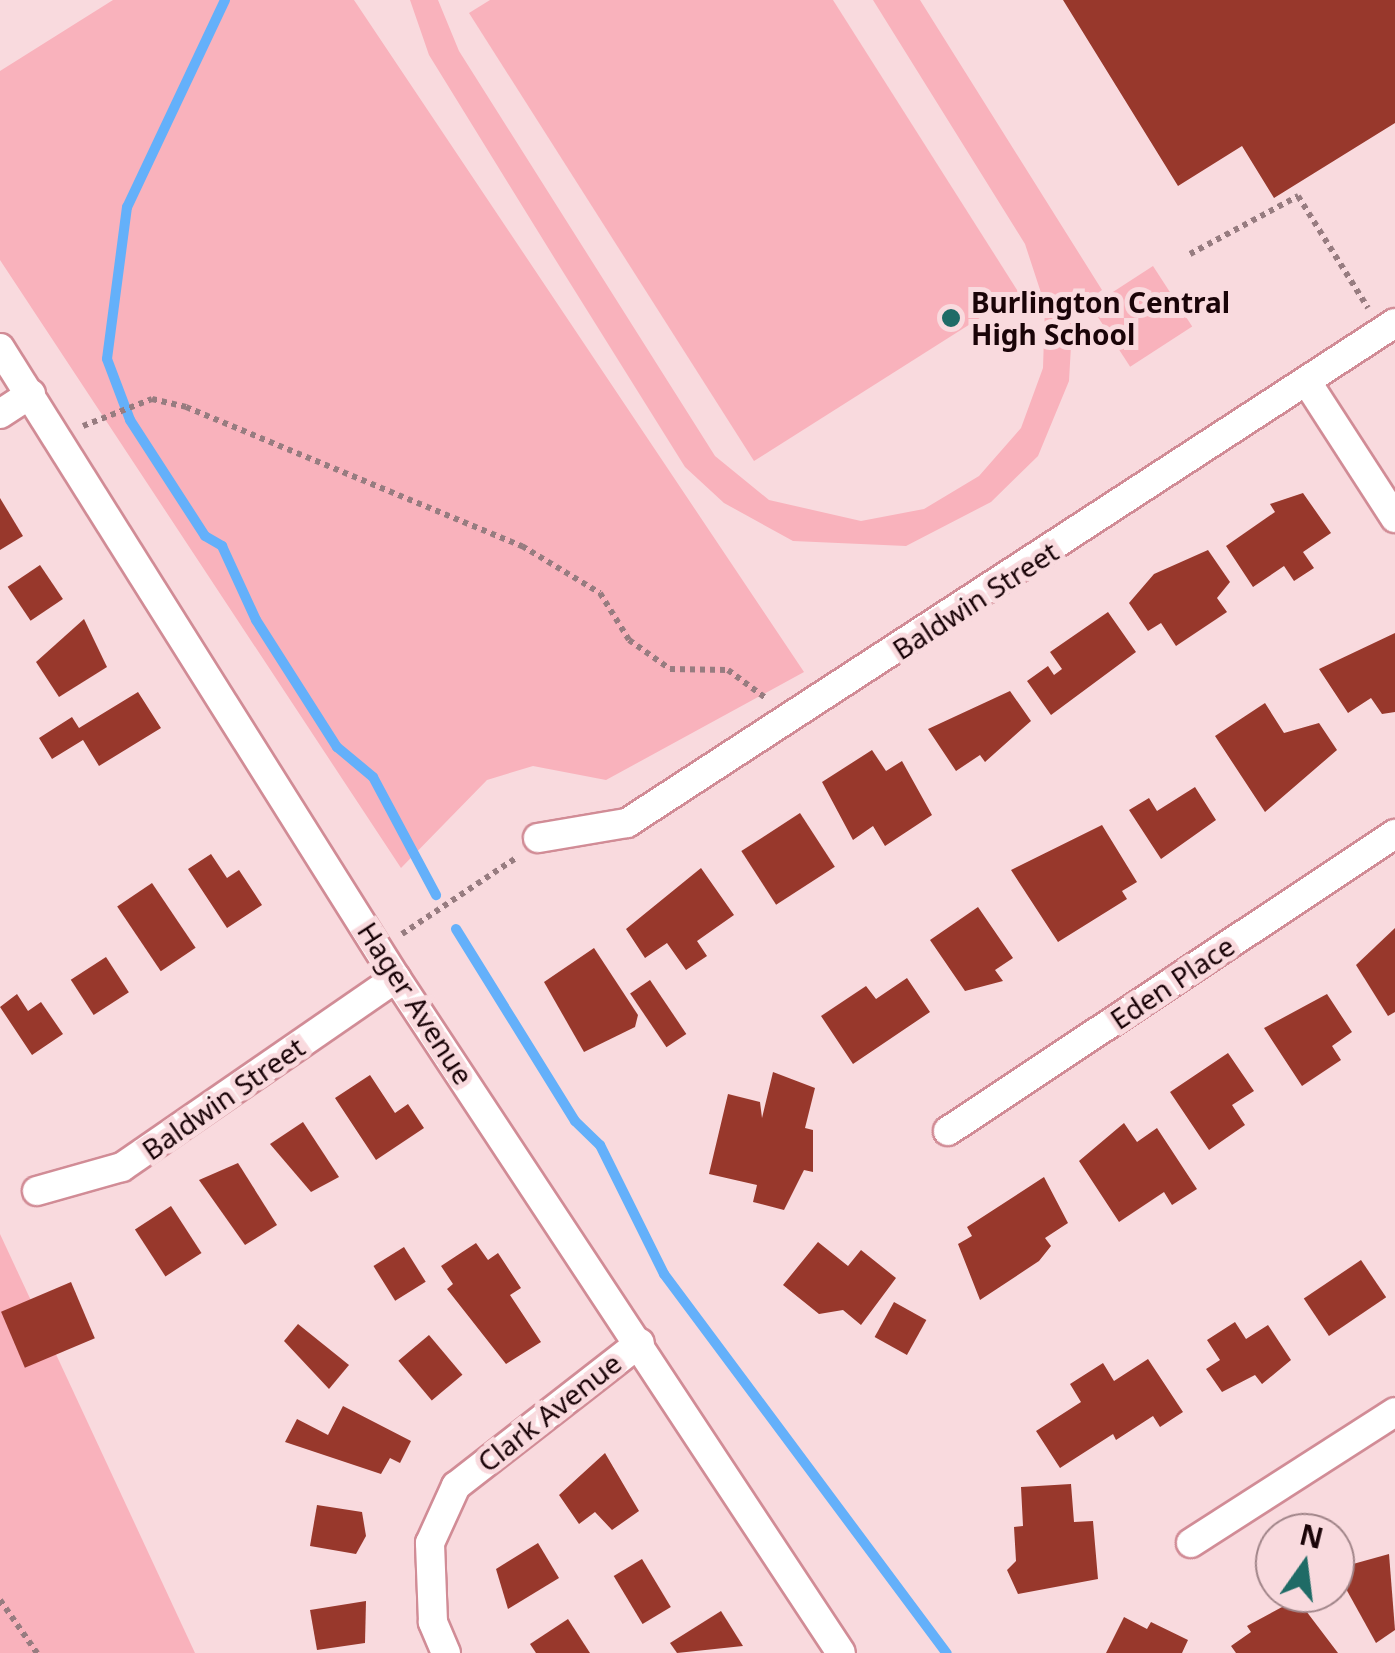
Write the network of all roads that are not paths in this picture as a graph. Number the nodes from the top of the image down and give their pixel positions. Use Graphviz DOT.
graph roads {
  1 [pos="1389,327"];
  2 [pos="0,348"];
  3 [pos="1307,382"];
  4 [pos="31,394"];
  5 [pos="0,414"];
  6 [pos="1395,518"];
  7 [pos="1395,834"];
  8 [pos="538,838"];
  9 [pos="396,978"];
  10 [pos="948,1131"];
  11 [pos="37,1191"];
  12 [pos="640,1343"];
  13 [pos="1395,1412"];
  14 [pos="1191,1543"];
  15 [pos="446,1653"];
  16 [pos="841,1653"];
  1 -- 3 [label="street, Baldwin Street"];
  2 -- 4 [label="street, Hager Avenue"];
  3 -- 6 [label="street"];
  3 -- 8 [label="street, Baldwin Street"];
  4 -- 5 [label="street"];
  4 -- 9 [label="street, Hager Avenue"];
  7 -- 10 [label="street, Eden Place"];
  9 -- 11 [label="street, Baldwin Street"];
  9 -- 12 [label="street, Hager Avenue"];
  12 -- 15 [label="street, Clark Avenue"];
  12 -- 16 [label="street, Hager Avenue"];
  13 -- 14 [label="street"];
}
